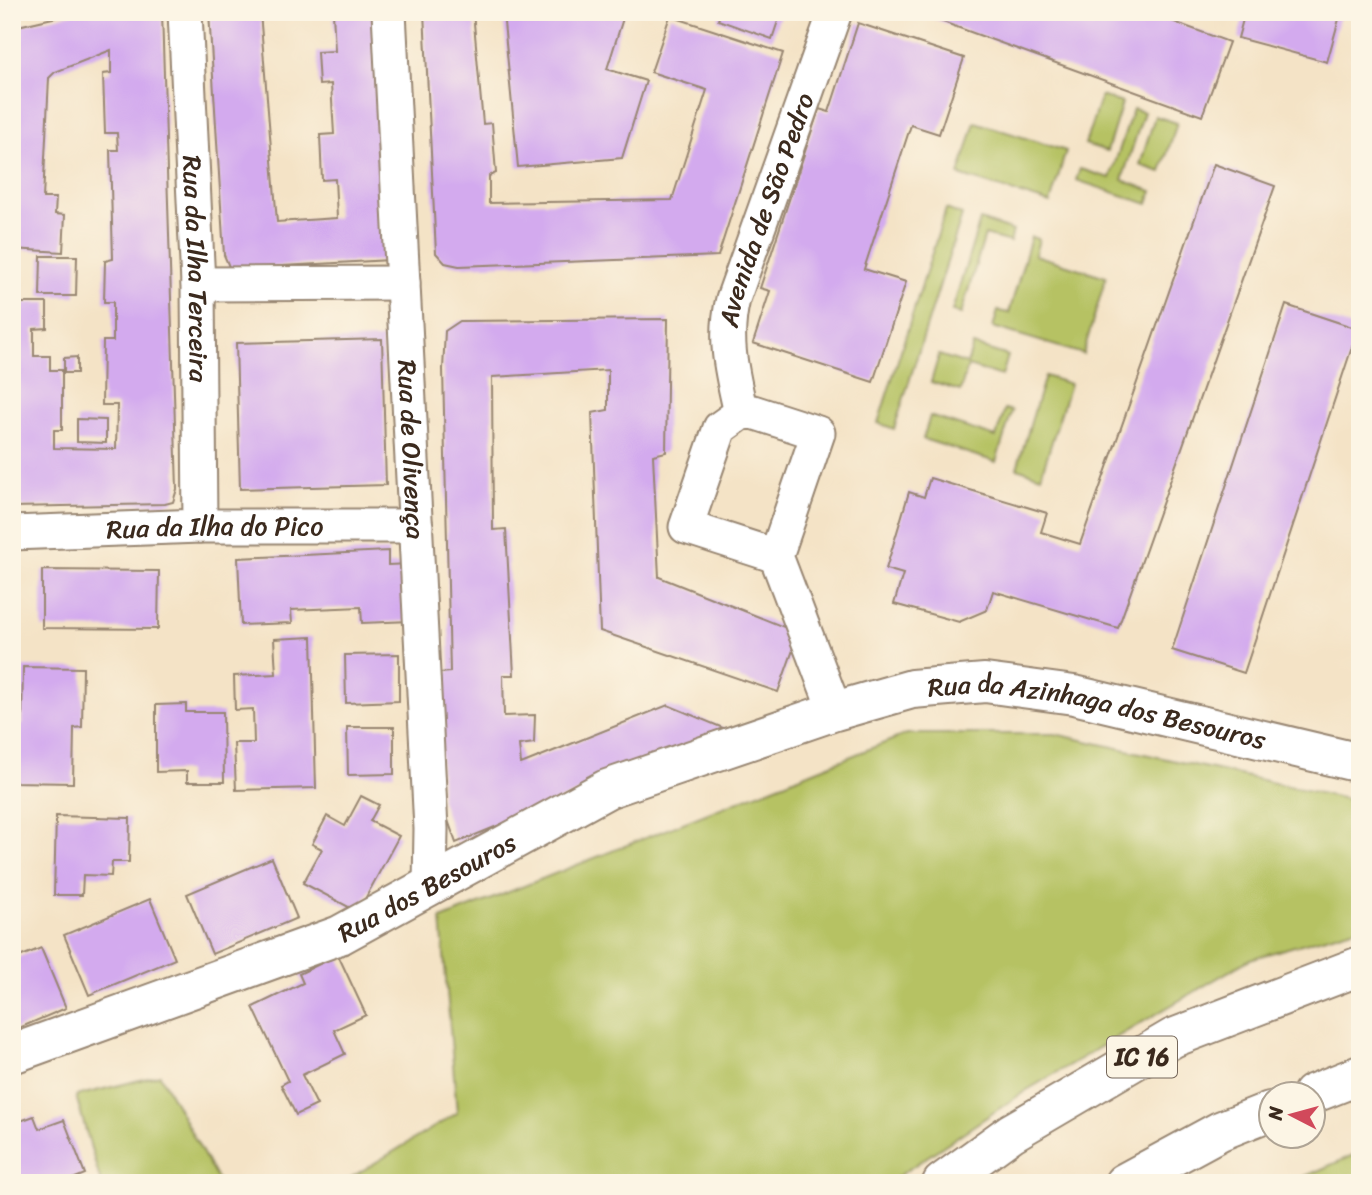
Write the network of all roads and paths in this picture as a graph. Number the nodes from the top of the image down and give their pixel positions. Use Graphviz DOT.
graph roads {
  1 [pos="185,12"];
  2 [pos="389,12"];
  3 [pos="835,12"];
  4 [pos="403,283"];
  5 [pos="198,284"];
  6 [pos="741,413"];
  7 [pos="200,526"];
  8 [pos="416,526"];
  9 [pos="12,533"];
  10 [pos="776,556"];
  11 [pos="835,711"];
  12 [pos="1360,763"];
  13 [pos="430,885"];
  14 [pos="1360,967"];
  15 [pos="12,1055"];
  16 [pos="1360,1075"];
  17 [pos="1326,1088"];
  18 [pos="1256,1117"];
  19 [pos="942,1183"];
  20 [pos="1124,1183"];
  1 -- 5 [label="street, Rua da Ilha Terceira"];
  2 -- 4 [label="street, Rua de Olivença"];
  3 -- 6 [label="street, Avenida de São Pedro"];
  4 -- 5 [label="street"];
  4 -- 8 [label="street, Rua de Olivença"];
  5 -- 7 [label="street, Rua da Ilha Terceira"];
  6 -- 10 [label="street"];
  6 -- 10 [label="street"];
  7 -- 8 [label="street, Rua da Ilha do Pico"];
  7 -- 9 [label="street, Rua da Ilha do Pico"];
  8 -- 13 [label="street, Rua de Olivença"];
  10 -- 11 [label="street"];
  11 -- 12 [label="main road, Rua da Azinhaga dos Besouros"];
  11 -- 13 [label="main road, Rua dos Besouros"];
  13 -- 15 [label="main road, Rua dos Besouros"];
  14 -- 19 [label="main road, IC 16"];
  16 -- 17 [label="main road"];
  18 -- 20 [label="main road"];
}
